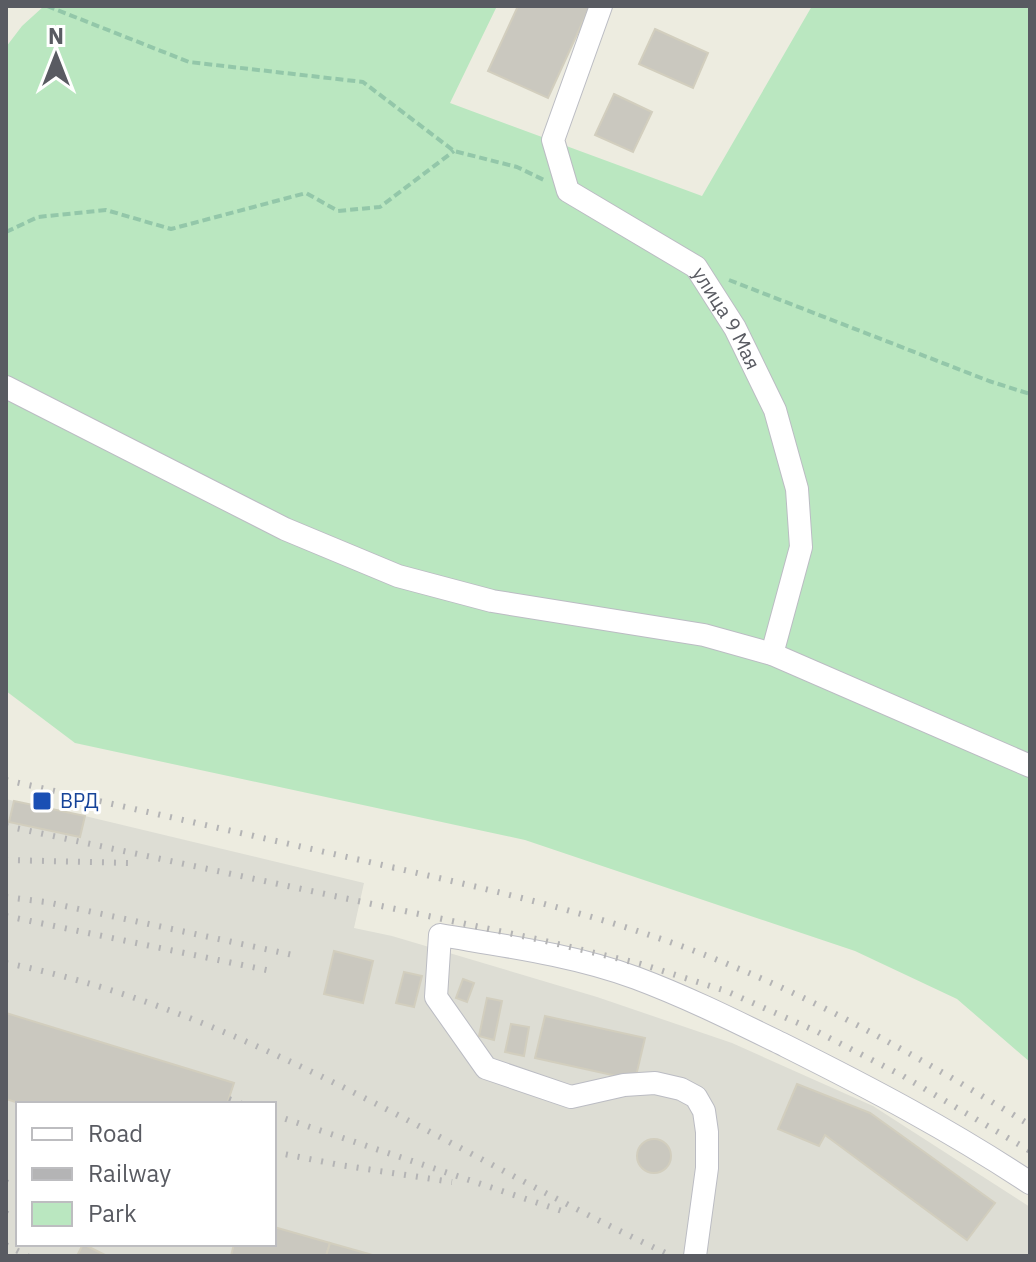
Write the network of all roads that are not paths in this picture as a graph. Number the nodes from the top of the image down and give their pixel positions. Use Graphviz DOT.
graph roads {
  1 [pos="601,6"];
  2 [pos="6,387"];
  3 [pos="772,654"];
  4 [pos="1030,766"];
  5 [pos="1030,1183"];
  6 [pos="695,1256"];
  1 -- 3 [label="street, улица 9 Мая"];
  2 -- 3 [label="street"];
  3 -- 4 [label="street"];
  5 -- 6 [label="street"];
}
